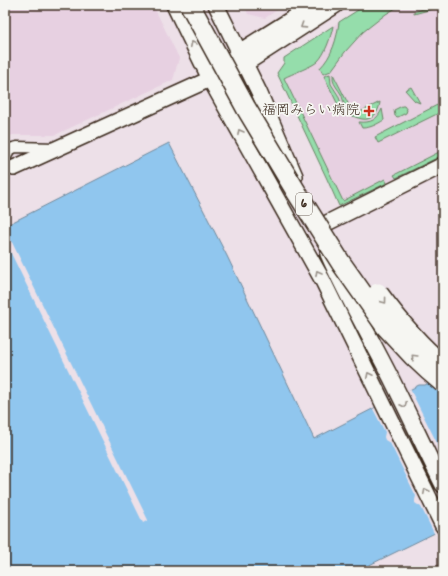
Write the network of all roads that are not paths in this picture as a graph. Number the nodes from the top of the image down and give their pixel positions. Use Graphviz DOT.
graph roads {
  1 [pos="174,5"];
  2 [pos="190,5"];
  3 [pos="203,5"];
  4 [pos="216,5"];
  5 [pos="314,5"];
  6 [pos="336,5"];
  7 [pos="242,58"];
  8 [pos="210,79"];
  9 [pos="58,148"];
  10 [pos="8,163"];
  11 [pos="443,165"];
  12 [pos="317,228"];
  13 [pos="443,365"];
  14 [pos="443,383"];
  15 [pos="443,485"];
  16 [pos="443,526"];
  8 -- 1 [label="street, one-way"];
  14 -- 2 [label="highway, 6, one-way, bridge"];
  3 -- 13 [label="highway, 6, one-way, bridge"];
  4 -- 7 [label="street"];
  5 -- 7 [label="street"];
  6 -- 7 [label="street, one-way"];
  7 -- 8 [label="street"];
  7 -- 12 [label="street"];
  8 -- 9 [label="street"];
  16 -- 8 [label="street, one-way"];
  9 -- 10 [label="street"];
  9 -- 10 [label="street"];
  11 -- 12 [label="street"];
  12 -- 15 [label="street, one-way"];
}
